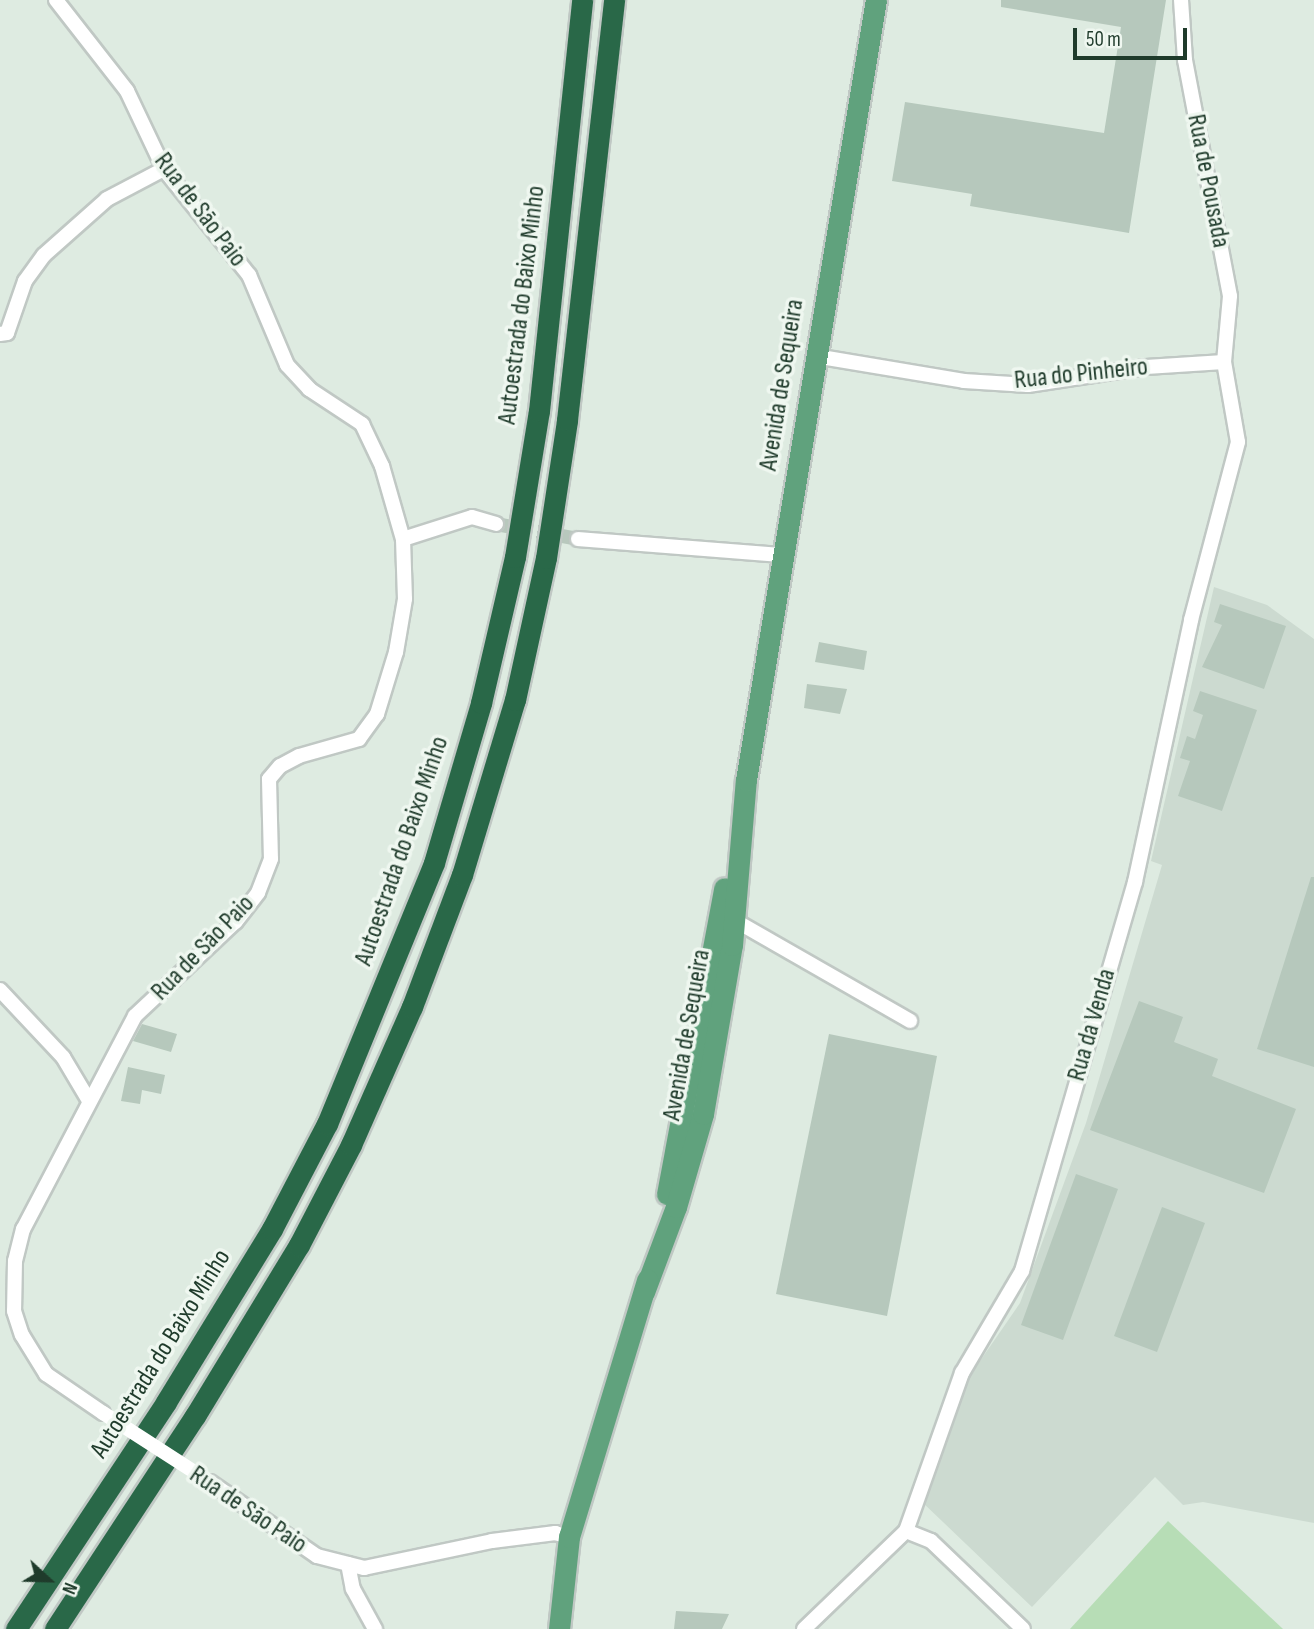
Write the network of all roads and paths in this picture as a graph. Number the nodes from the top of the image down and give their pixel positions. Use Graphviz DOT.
graph roads {
  1 [pos="57,0"];
  2 [pos="582,0"];
  3 [pos="614,0"];
  4 [pos="876,0"];
  5 [pos="1181,0"];
  6 [pos="164,169"];
  7 [pos="0,334"];
  8 [pos="815,356"];
  9 [pos="1224,362"];
  10 [pos="496,524"];
  11 [pos="402,539"];
  12 [pos="578,539"];
  13 [pos="783,555"];
  14 [pos="746,780"];
  15 [pos="734,920"];
  16 [pos="0,990"];
  17 [pos="910,1021"];
  18 [pos="88,1100"];
  19 [pos="644,1292"];
  20 [pos="906,1531"];
  21 [pos="569,1537"];
  22 [pos="348,1564"];
  23 [pos="16,1629"];
  24 [pos="55,1629"];
  25 [pos="375,1629"];
  26 [pos="559,1629"];
  27 [pos="804,1629"];
  28 [pos="1023,1629"];
  1 -- 6 [label="street, Rua de São Paio"];
  2 -- 23 [label="highway, Autoestrada do Baixo Minho"];
  3 -- 24 [label="highway"];
  4 -- 8 [label="main road, Avenida de Sequeira"];
  5 -- 9 [label="street, Rua de Pousada"];
  6 -- 7 [label="street"];
  6 -- 11 [label="street, Rua de São Paio"];
  8 -- 9 [label="street, Rua do Pinheiro"];
  8 -- 13 [label="main road, Avenida de Sequeira"];
  9 -- 20 [label="street, Rua da Venda"];
  10 -- 11 [label="street"];
  11 -- 18 [label="street, Rua de São Paio"];
  12 -- 13 [label="street"];
  13 -- 14 [label="main road, Avenida de Sequeira"];
  14 -- 15 [label="main road, Avenida de Sequeira"];
  14 -- 19 [label="main road, Avenida de Sequeira"];
  15 -- 17 [label="street"];
  15 -- 19 [label="main road, Avenida de Sequeira"];
  16 -- 18 [label="street"];
  18 -- 22 [label="street, Rua de São Paio, bridge"];
  19 -- 21 [label="main road, Avenida de Sequeira"];
  20 -- 27 [label="street, Rua da Venda"];
  20 -- 28 [label="street"];
  21 -- 22 [label="street, Rua de São Paio"];
  21 -- 26 [label="main road, Avenida de Sequeira"];
  22 -- 25 [label="street"];
}
